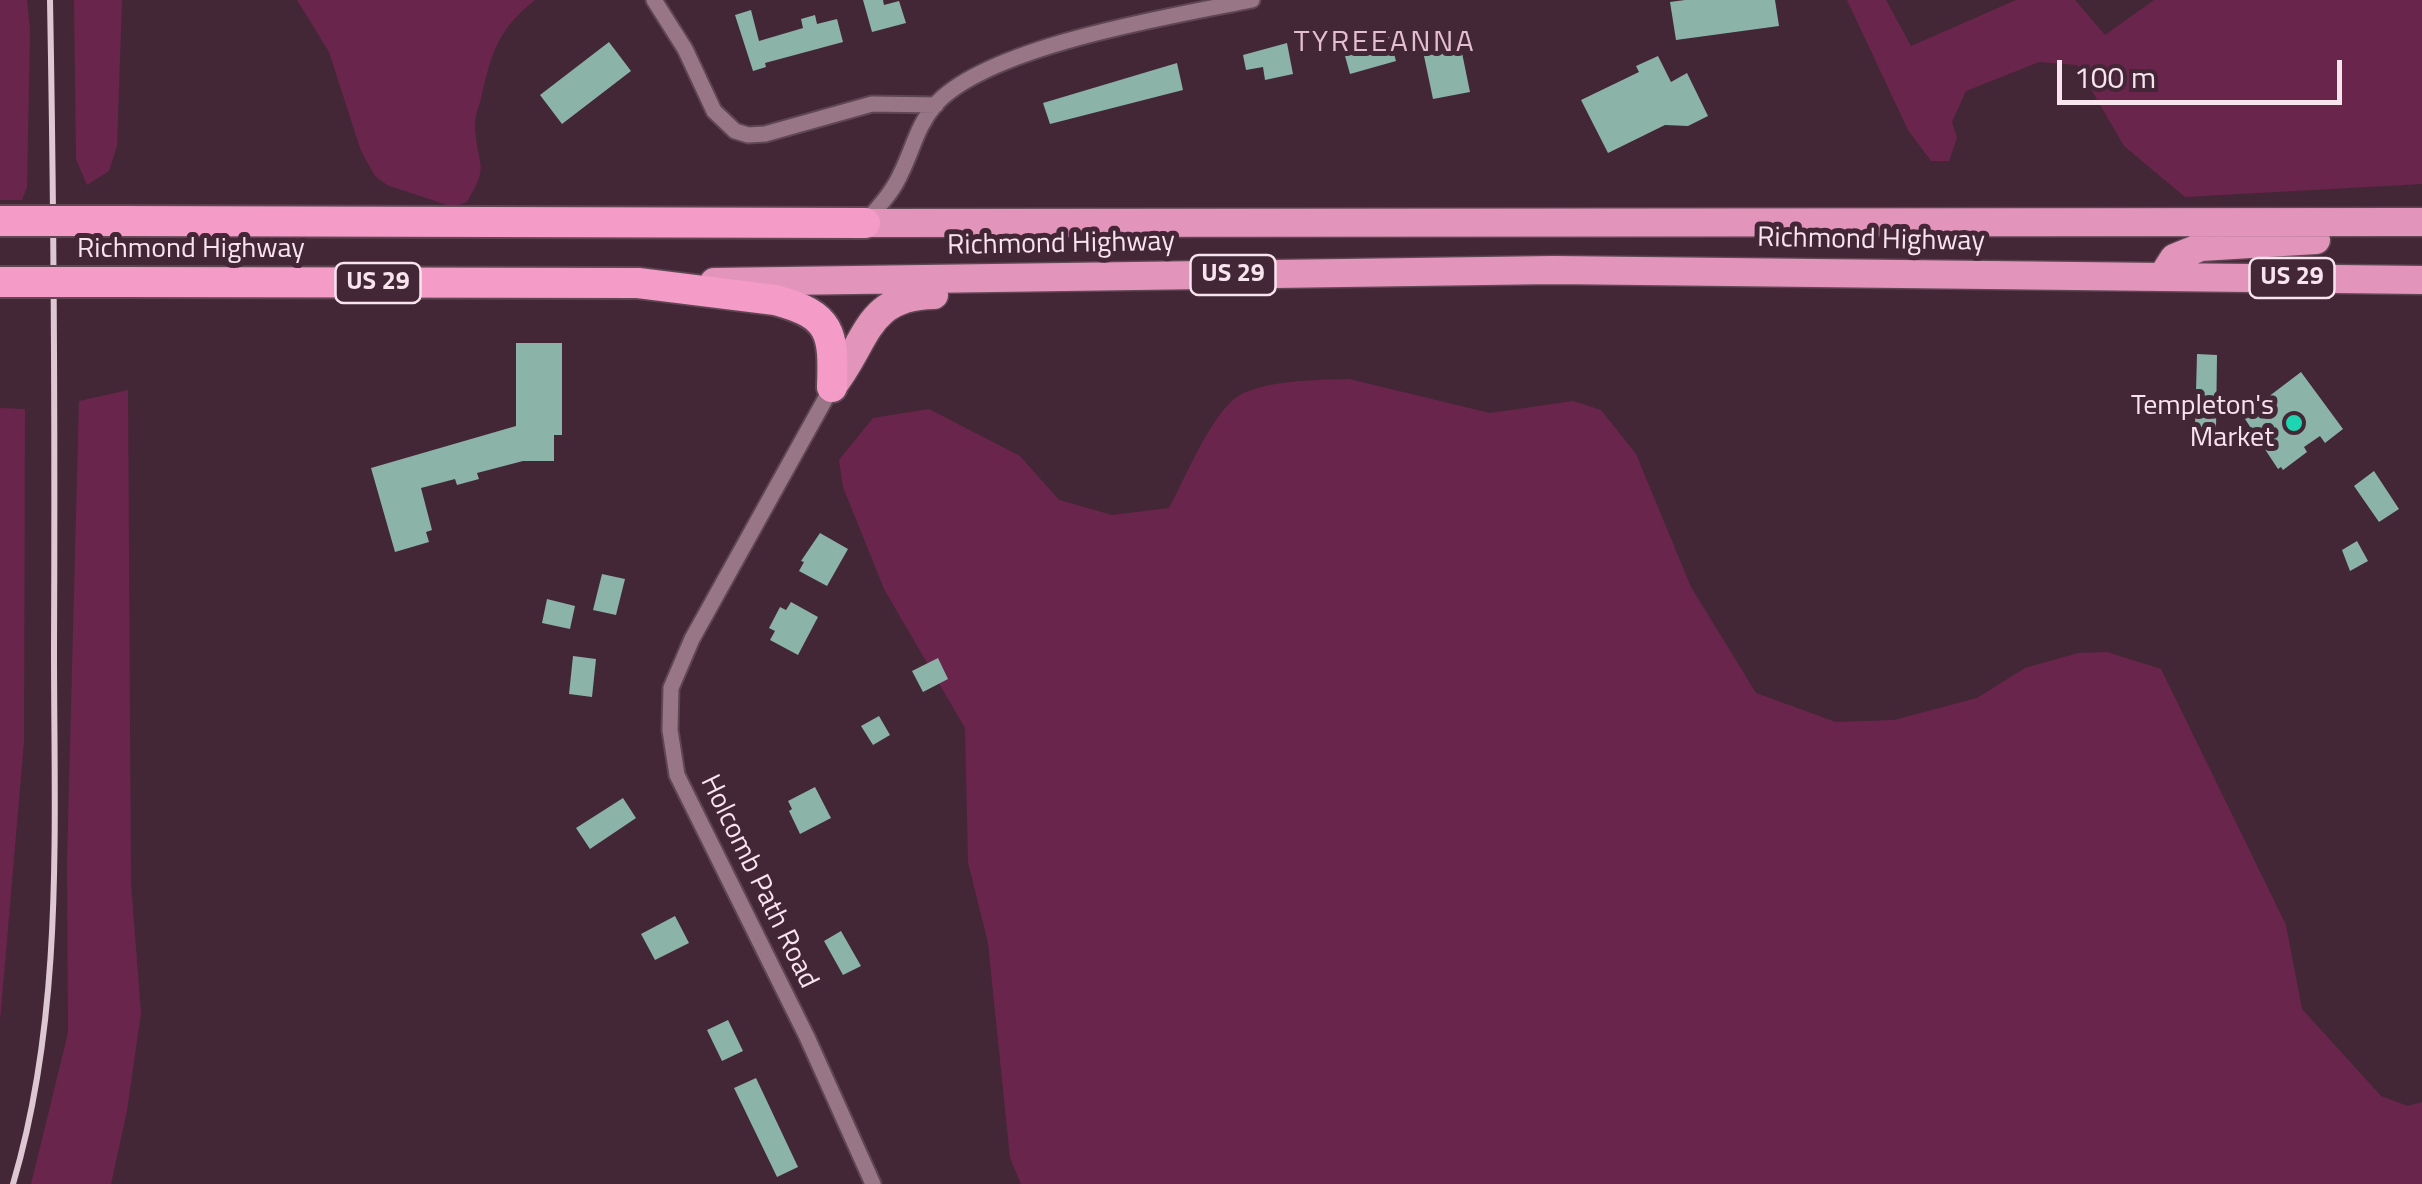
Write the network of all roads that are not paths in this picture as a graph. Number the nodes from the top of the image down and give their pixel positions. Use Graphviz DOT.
graph roads {
  1 [pos="654,0"];
  2 [pos="1252,0"];
  3 [pos="936,105"];
  4 [pos="0,221"];
  5 [pos="865,222"];
  6 [pos="2422,222"];
  7 [pos="2422,235"];
  8 [pos="1679,272"];
  9 [pos="2162,276"];
  10 [pos="2422,280"];
  11 [pos="0,282"];
  12 [pos="638,284"];
  13 [pos="832,387"];
  14 [pos="873,1184"];
  1 -- 3 [label="street"];
  2 -- 3 [label="street"];
  3 -- 5 [label="street"];
  4 -- 5 [label="highway, Richmond Highway / US 29, bridge"];
  5 -- 6 [label="highway, Richmond Highway / US 29"];
  7 -- 9 [label="highway"];
  8 -- 9 [label="highway, Richmond Highway / US 29"];
  8 -- 12 [label="highway, Richmond Highway / US 29"];
  8 -- 13 [label="highway"];
  9 -- 10 [label="highway, Richmond Highway / US 29"];
  11 -- 12 [label="highway, Richmond Highway / US 29, bridge"];
  12 -- 13 [label="highway"];
  13 -- 14 [label="street, Holcomb Path Road"];
}
